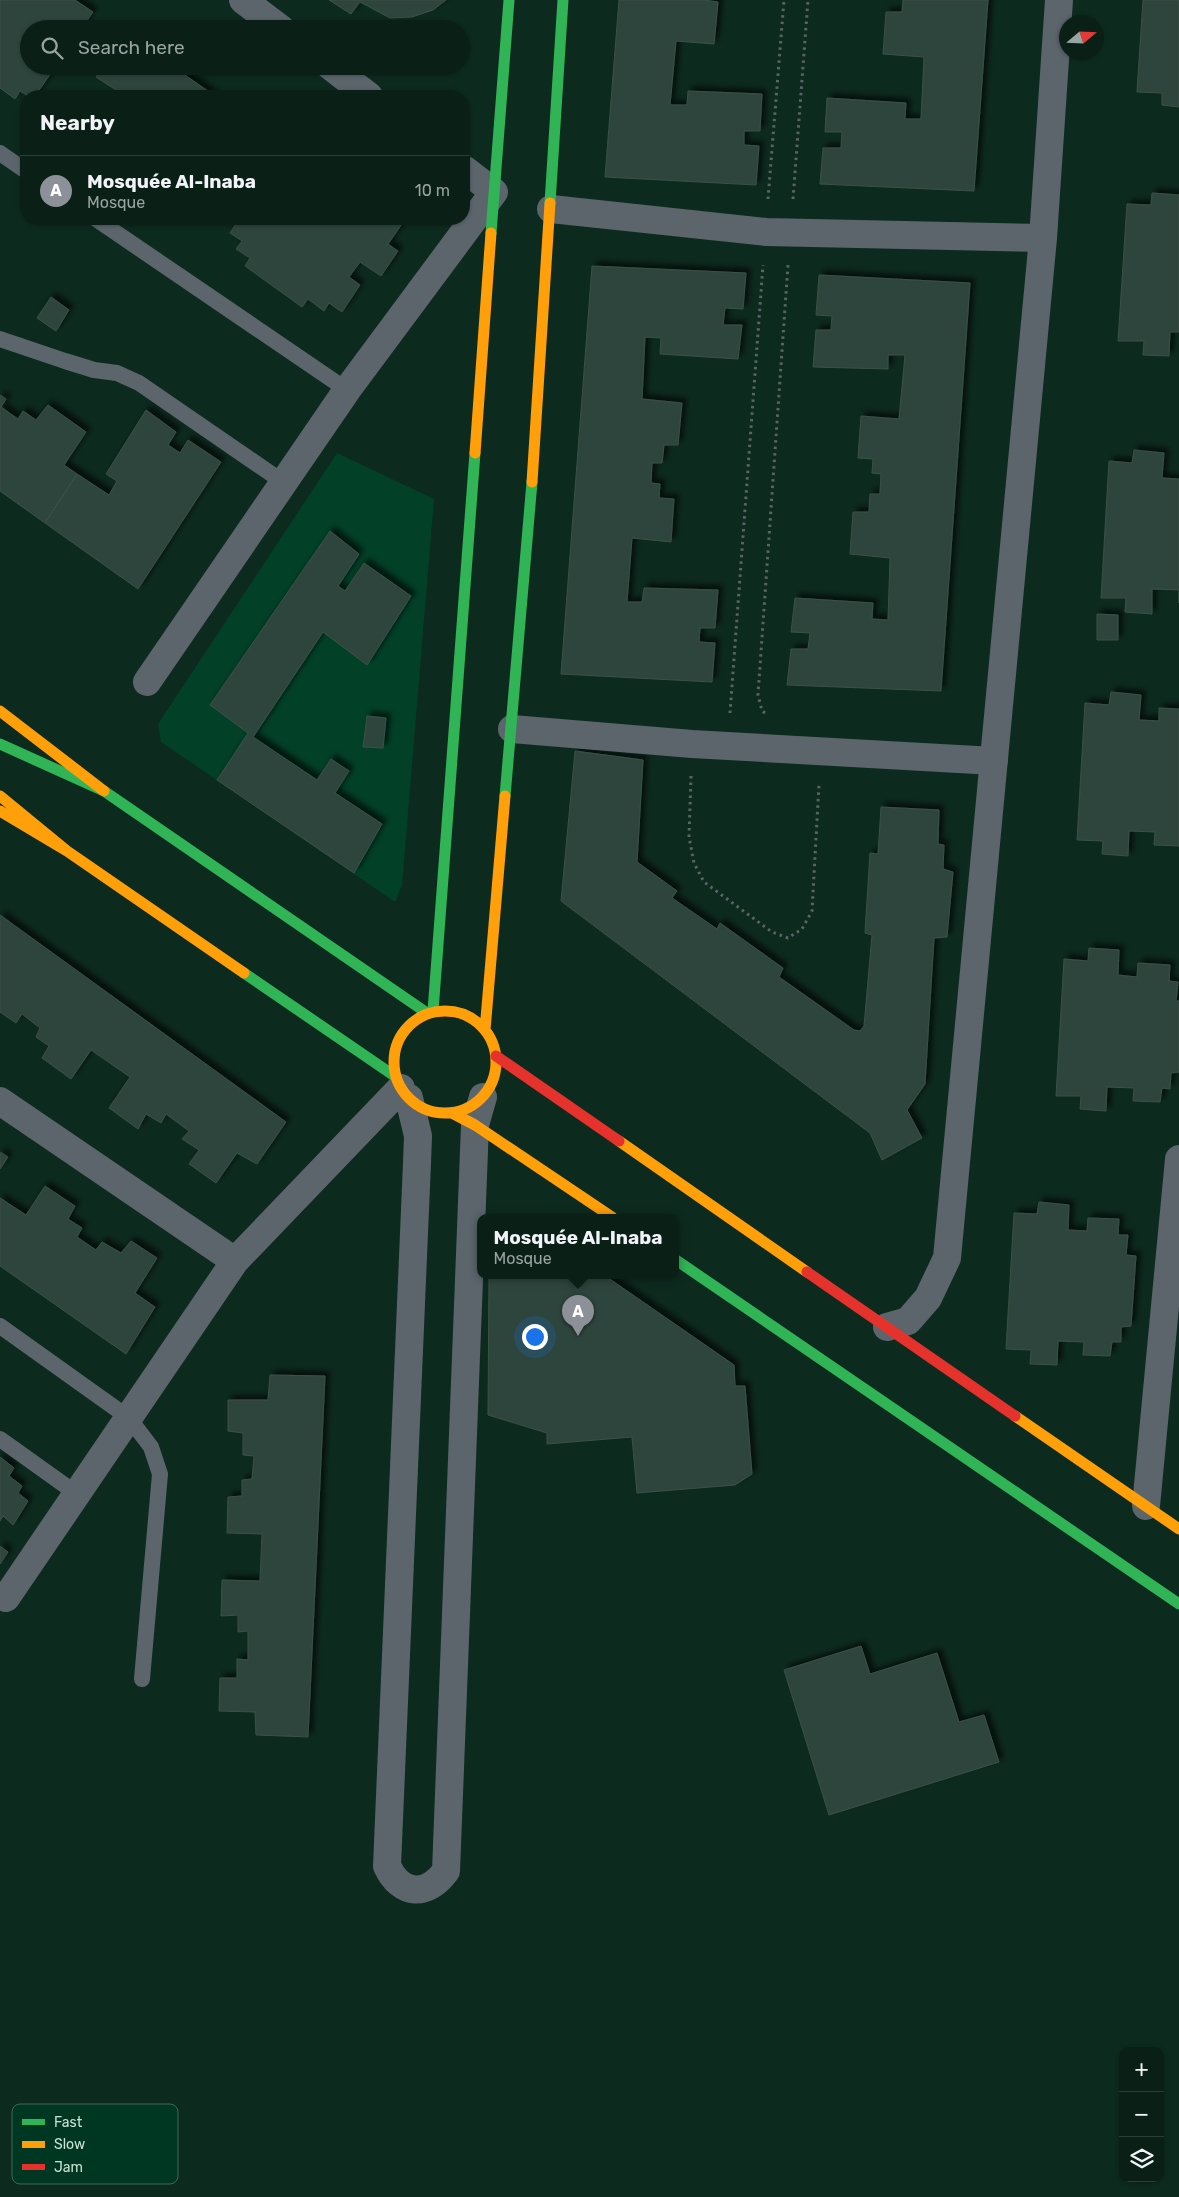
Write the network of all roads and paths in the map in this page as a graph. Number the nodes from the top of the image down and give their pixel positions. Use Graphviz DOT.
graph roads {
  1 [pos="243,0"];
  2 [pos="509,0"];
  3 [pos="564,0"];
  4 [pos="784,0"];
  5 [pos="808,0"];
  6 [pos="1059,0"];
  7 [pos="269,20"];
  8 [pos="341,75"];
  9 [pos="360,90"];
  10 [pos="0,153"];
  11 [pos="20,167"];
  12 [pos="470,174"];
  13 [pos="494,192"];
  14 [pos="551,208"];
  15 [pos="470,224"];
  16 [pos="105,225"];
  17 [pos="470,225"];
  18 [pos="778,232"];
  19 [pos="1043,238"];
  20 [pos="0,339"];
  21 [pos="347,390"];
  22 [pos="283,482"];
  23 [pos="147,682"];
  24 [pos="0,711"];
  25 [pos="769,715"];
  26 [pos="512,729"];
  27 [pos="0,744"];
  28 [pos="692,744"];
  29 [pos="728,746"];
  30 [pos="821,751"];
  31 [pos="994,761"];
  32 [pos="104,791"];
  33 [pos="0,796"];
  34 [pos="0,811"];
  35 [pos="68,851"];
  36 [pos="430,1012"];
  37 [pos="486,1030"];
  38 [pos="496,1056"];
  39 [pos="402,1088"];
  40 [pos="483,1097"];
  41 [pos="0,1101"];
  42 [pos="463,1119"];
  43 [pos="1179,1158"];
  44 [pos="607,1214"];
  45 [pos="235,1261"];
  46 [pos="679,1262"];
  47 [pos="0,1326"];
  48 [pos="887,1327"];
  49 [pos="129,1418"];
  50 [pos="0,1439"];
  51 [pos="77,1494"];
  52 [pos="1146,1506"];
  53 [pos="1179,1528"];
  54 [pos="6,1598"];
  55 [pos="1179,1604"];
  56 [pos="142,1679"];
  1 -- 7 [label="street"];
  2 -- 13 [label="main road"];
  3 -- 14 [label="main road"];
  4 -- 18 [label="path"];
  5 -- 18 [label="path"];
  6 -- 19 [label="street"];
  8 -- 9 [label="street"];
  10 -- 11 [label="lane"];
  12 -- 13 [label="street"];
  13 -- 15 [label="street"];
  13 -- 36 [label="main road"];
  14 -- 18 [label="street"];
  14 -- 26 [label="main road"];
  16 -- 21 [label="lane"];
  17 -- 21 [label="street"];
  18 -- 19 [label="street"];
  18 -- 25 [label="path"];
  18 -- 29 [label="path"];
  19 -- 31 [label="street"];
  20 -- 22 [label="lane"];
  21 -- 22 [label="street"];
  22 -- 23 [label="street"];
  24 -- 32 [label="main road"];
  26 -- 28 [label="street"];
  26 -- 37 [label="main road"];
  27 -- 32 [label="main road"];
  28 -- 29 [label="street"];
  28 -- 30 [label="path"];
  29 -- 30 [label="street"];
  30 -- 31 [label="street"];
  31 -- 48 [label="street"];
  32 -- 36 [label="main road"];
  33 -- 35 [label="main road"];
  34 -- 35 [label="main road"];
  35 -- 39 [label="main road"];
  36 -- 37 [label="main road"];
  36 -- 39 [label="main road"];
  37 -- 38 [label="main road"];
  38 -- 40 [label="main road"];
  38 -- 48 [label="main road"];
  39 -- 42 [label="main road"];
  39 -- 42 [label="street"];
  39 -- 45 [label="street"];
  40 -- 42 [label="street"];
  41 -- 45 [label="street"];
  42 -- 44 [label="main road"];
  43 -- 52 [label="street"];
  45 -- 49 [label="street"];
  46 -- 55 [label="main road"];
  47 -- 49 [label="lane"];
  48 -- 52 [label="main road"];
  49 -- 51 [label="street"];
  49 -- 56 [label="lane"];
  50 -- 51 [label="lane"];
  51 -- 54 [label="street"];
  52 -- 53 [label="main road"];
}
